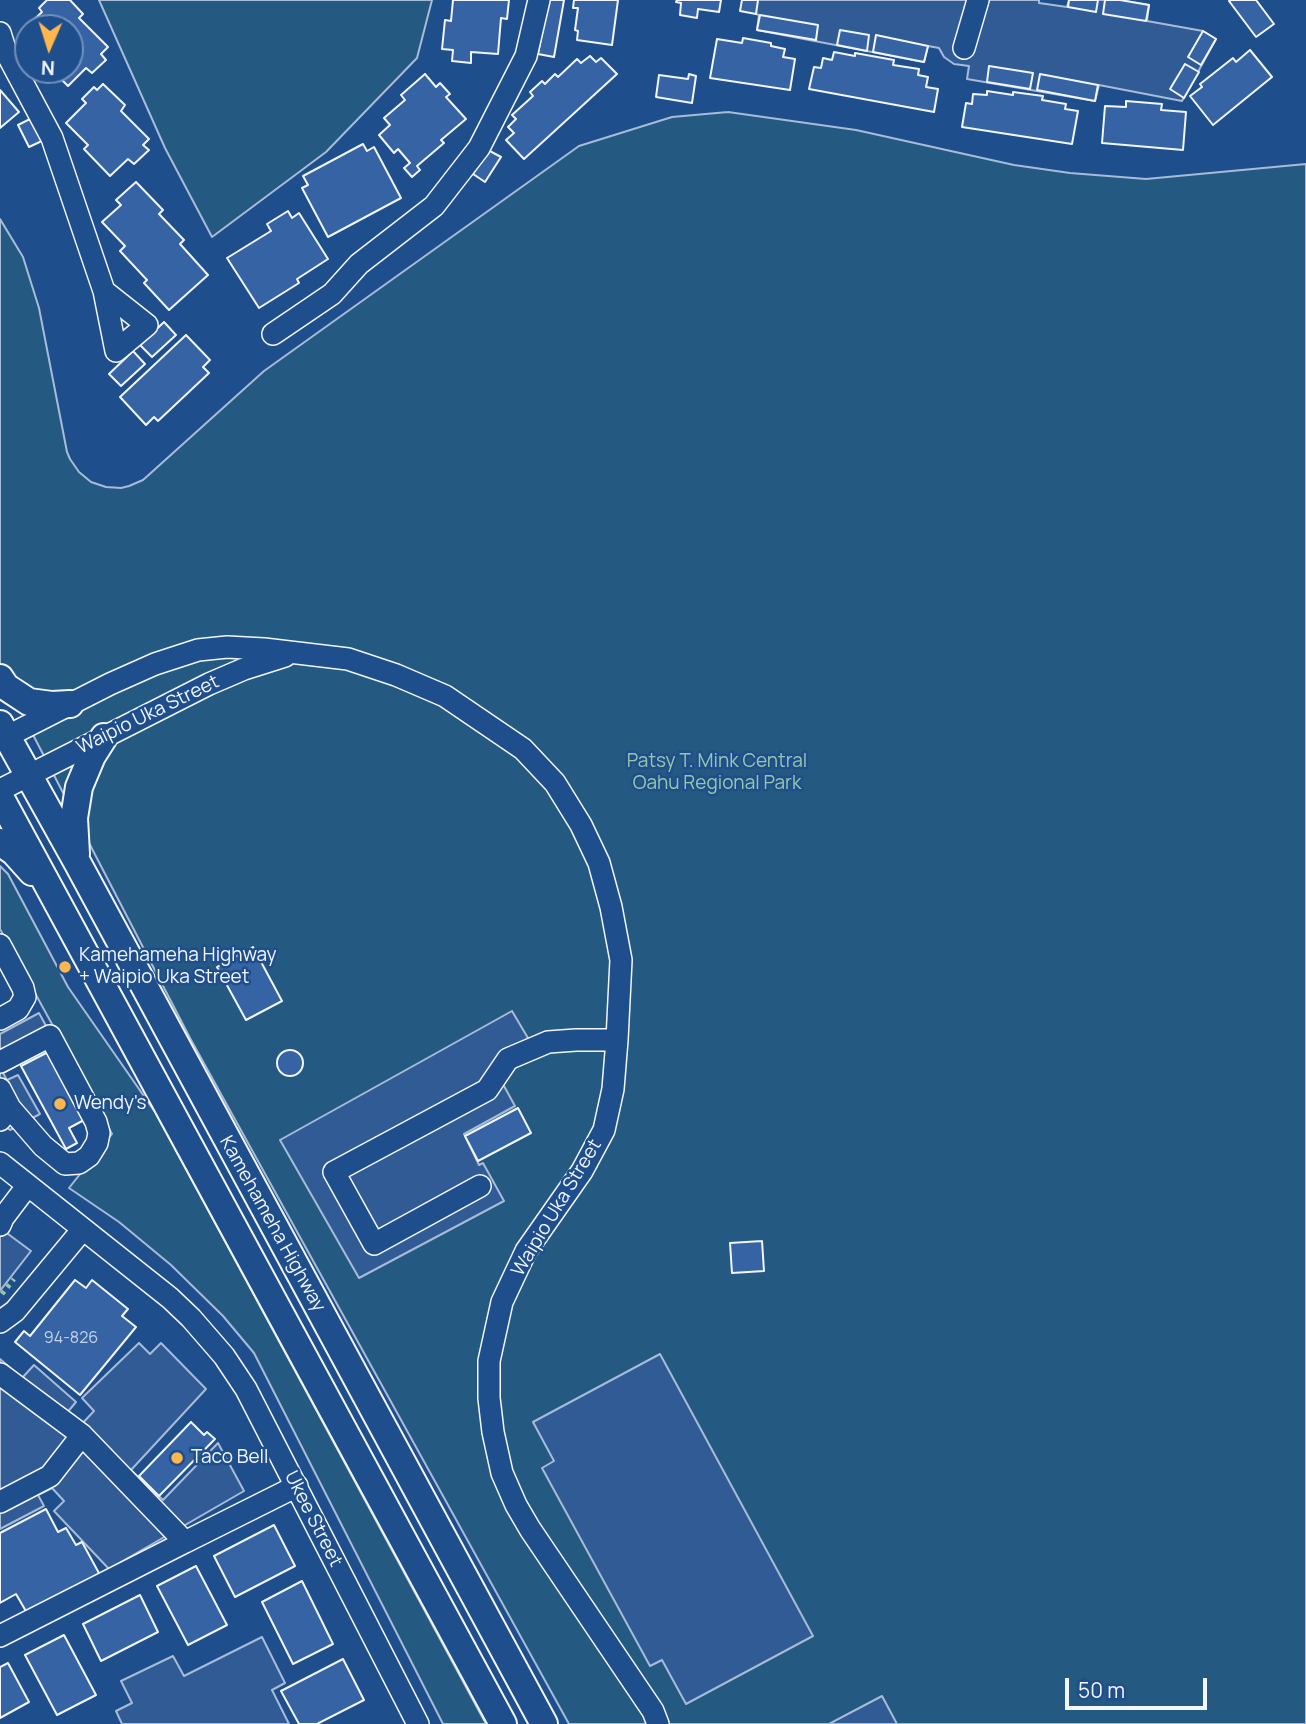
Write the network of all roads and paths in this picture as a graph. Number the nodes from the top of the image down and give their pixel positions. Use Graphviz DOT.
graph roads {
  1 [pos="539,0"];
  2 [pos="978,0"];
  3 [pos="0,33"];
  4 [pos="964,48"];
  5 [pos="104,291"];
  6 [pos="272,334"];
  7 [pos="300,653"];
  8 [pos="0,678"];
  9 [pos="70,704"];
  10 [pos="2,733"];
  11 [pos="104,737"];
  12 [pos="28,776"];
  13 [pos="0,790"];
  14 [pos="0,796"];
  15 [pos="0,842"];
  16 [pos="77,862"];
  17 [pos="67,920"];
  18 [pos="0,946"];
  19 [pos="0,1019"];
  20 [pos="617,1040"];
  21 [pos="0,1062"];
  22 [pos="3,1106"];
  23 [pos="0,1163"];
  24 [pos="28,1185"];
  25 [pos="480,1186"];
  26 [pos="0,1225"];
  27 [pos="83,1229"];
  28 [pos="0,1322"];
  29 [pos="0,1374"];
  30 [pos="82,1435"];
  31 [pos="297,1486"];
  32 [pos="0,1502"];
  33 [pos="185,1542"];
  34 [pos="0,1636"];
  35 [pos="418,1724"];
  36 [pos="503,1724"];
  37 [pos="544,1724"];
  38 [pos="658,1724"];
  1 -- 6 [label="street"];
  2 -- 4 [label="street"];
  3 -- 5 [label="street"];
  7 -- 9 [label="street, Waipio Uka Street"];
  7 -- 11 [label="street, Waipio Uka Street"];
  7 -- 20 [label="street, Waipio Uka Street"];
  8 -- 9 [label="main road"];
  9 -- 10 [label="street, Waipio Uka Street"];
  10 -- 12 [label="main road, Kamehameha Highway"];
  11 -- 12 [label="street, Waipio Uka Street"];
  11 -- 16 [label="main road"];
  12 -- 13 [label="street, Waipio Uka Street"];
  12 -- 16 [label="main road, Kamehameha Highway"];
  14 -- 17 [label="main road, Kamehameha Highway"];
  15 -- 17 [label="main road"];
  16 -- 37 [label="main road, Kamehameha Highway"];
  17 -- 36 [label="main road, Kamehameha Highway"];
  18 -- 19 [label="street"];
  20 -- 25 [label="street"];
  20 -- 38 [label="street, Waipio Uka Street"];
  21 -- 22 [label="street"];
  23 -- 24 [label="street, Ukee Street"];
  24 -- 26 [label="street"];
  24 -- 27 [label="street, Ukee Street"];
  27 -- 28 [label="street"];
  27 -- 31 [label="street, Ukee Street"];
  29 -- 30 [label="street"];
  30 -- 32 [label="street"];
  30 -- 33 [label="street"];
  31 -- 33 [label="street"];
  31 -- 35 [label="street, Ukee Street"];
  33 -- 34 [label="street"];
}
